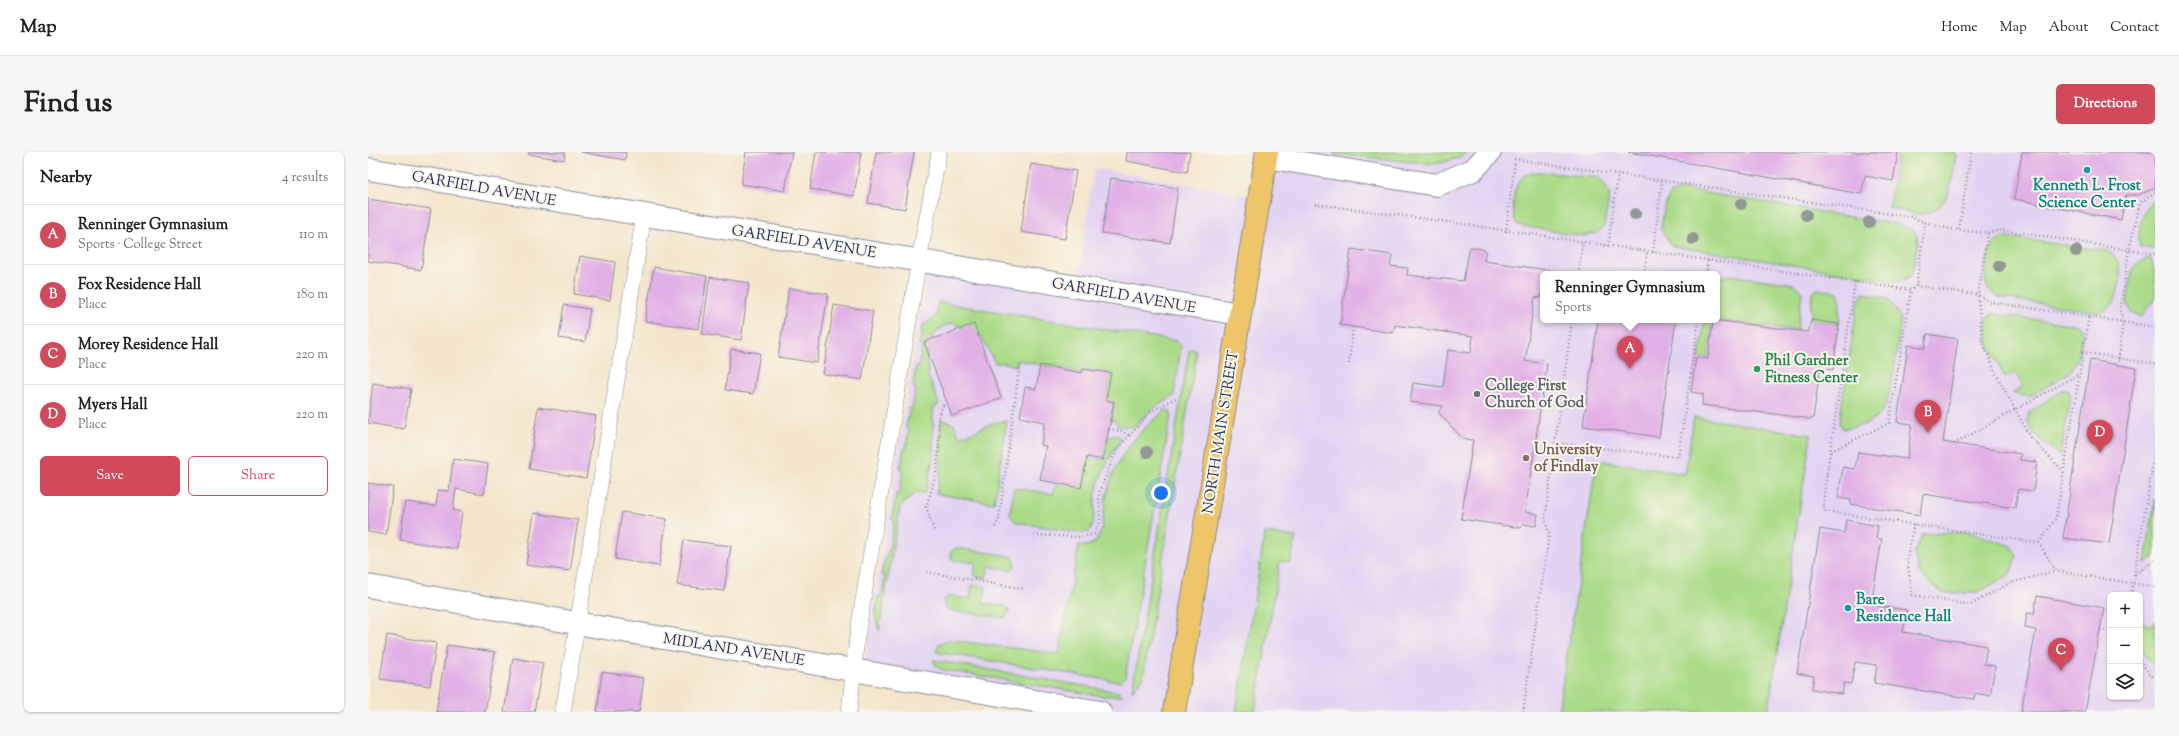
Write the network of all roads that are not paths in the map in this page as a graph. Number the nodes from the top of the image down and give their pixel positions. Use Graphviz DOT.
graph roads {
  1 [pos="939,152"];
  2 [pos="1488,154"];
  3 [pos="1266,155"];
  4 [pos="368,169"];
  5 [pos="644,215"];
  6 [pos="919,260"];
  7 [pos="1240,314"];
  8 [pos="368,586"];
  9 [pos="577,623"];
  10 [pos="852,669"];
  11 [pos="563,712"];
  12 [pos="848,712"];
  13 [pos="1100,712"];
  14 [pos="1174,712"];
  1 -- 6 [label="lane"];
  2 -- 3 [label="street"];
  3 -- 7 [label="main road, NORTH MAIN STREET"];
  4 -- 5 [label="street, GARFIELD AVENUE"];
  5 -- 6 [label="street, GARFIELD AVENUE"];
  5 -- 9 [label="lane"];
  6 -- 7 [label="street, GARFIELD AVENUE"];
  6 -- 10 [label="lane"];
  7 -- 14 [label="main road, NORTH MAIN STREET"];
  8 -- 9 [label="street, MIDLAND AVENUE"];
  9 -- 10 [label="street, MIDLAND AVENUE"];
  9 -- 11 [label="lane"];
  10 -- 12 [label="lane"];
  10 -- 13 [label="street, MIDLAND AVENUE"];
}
